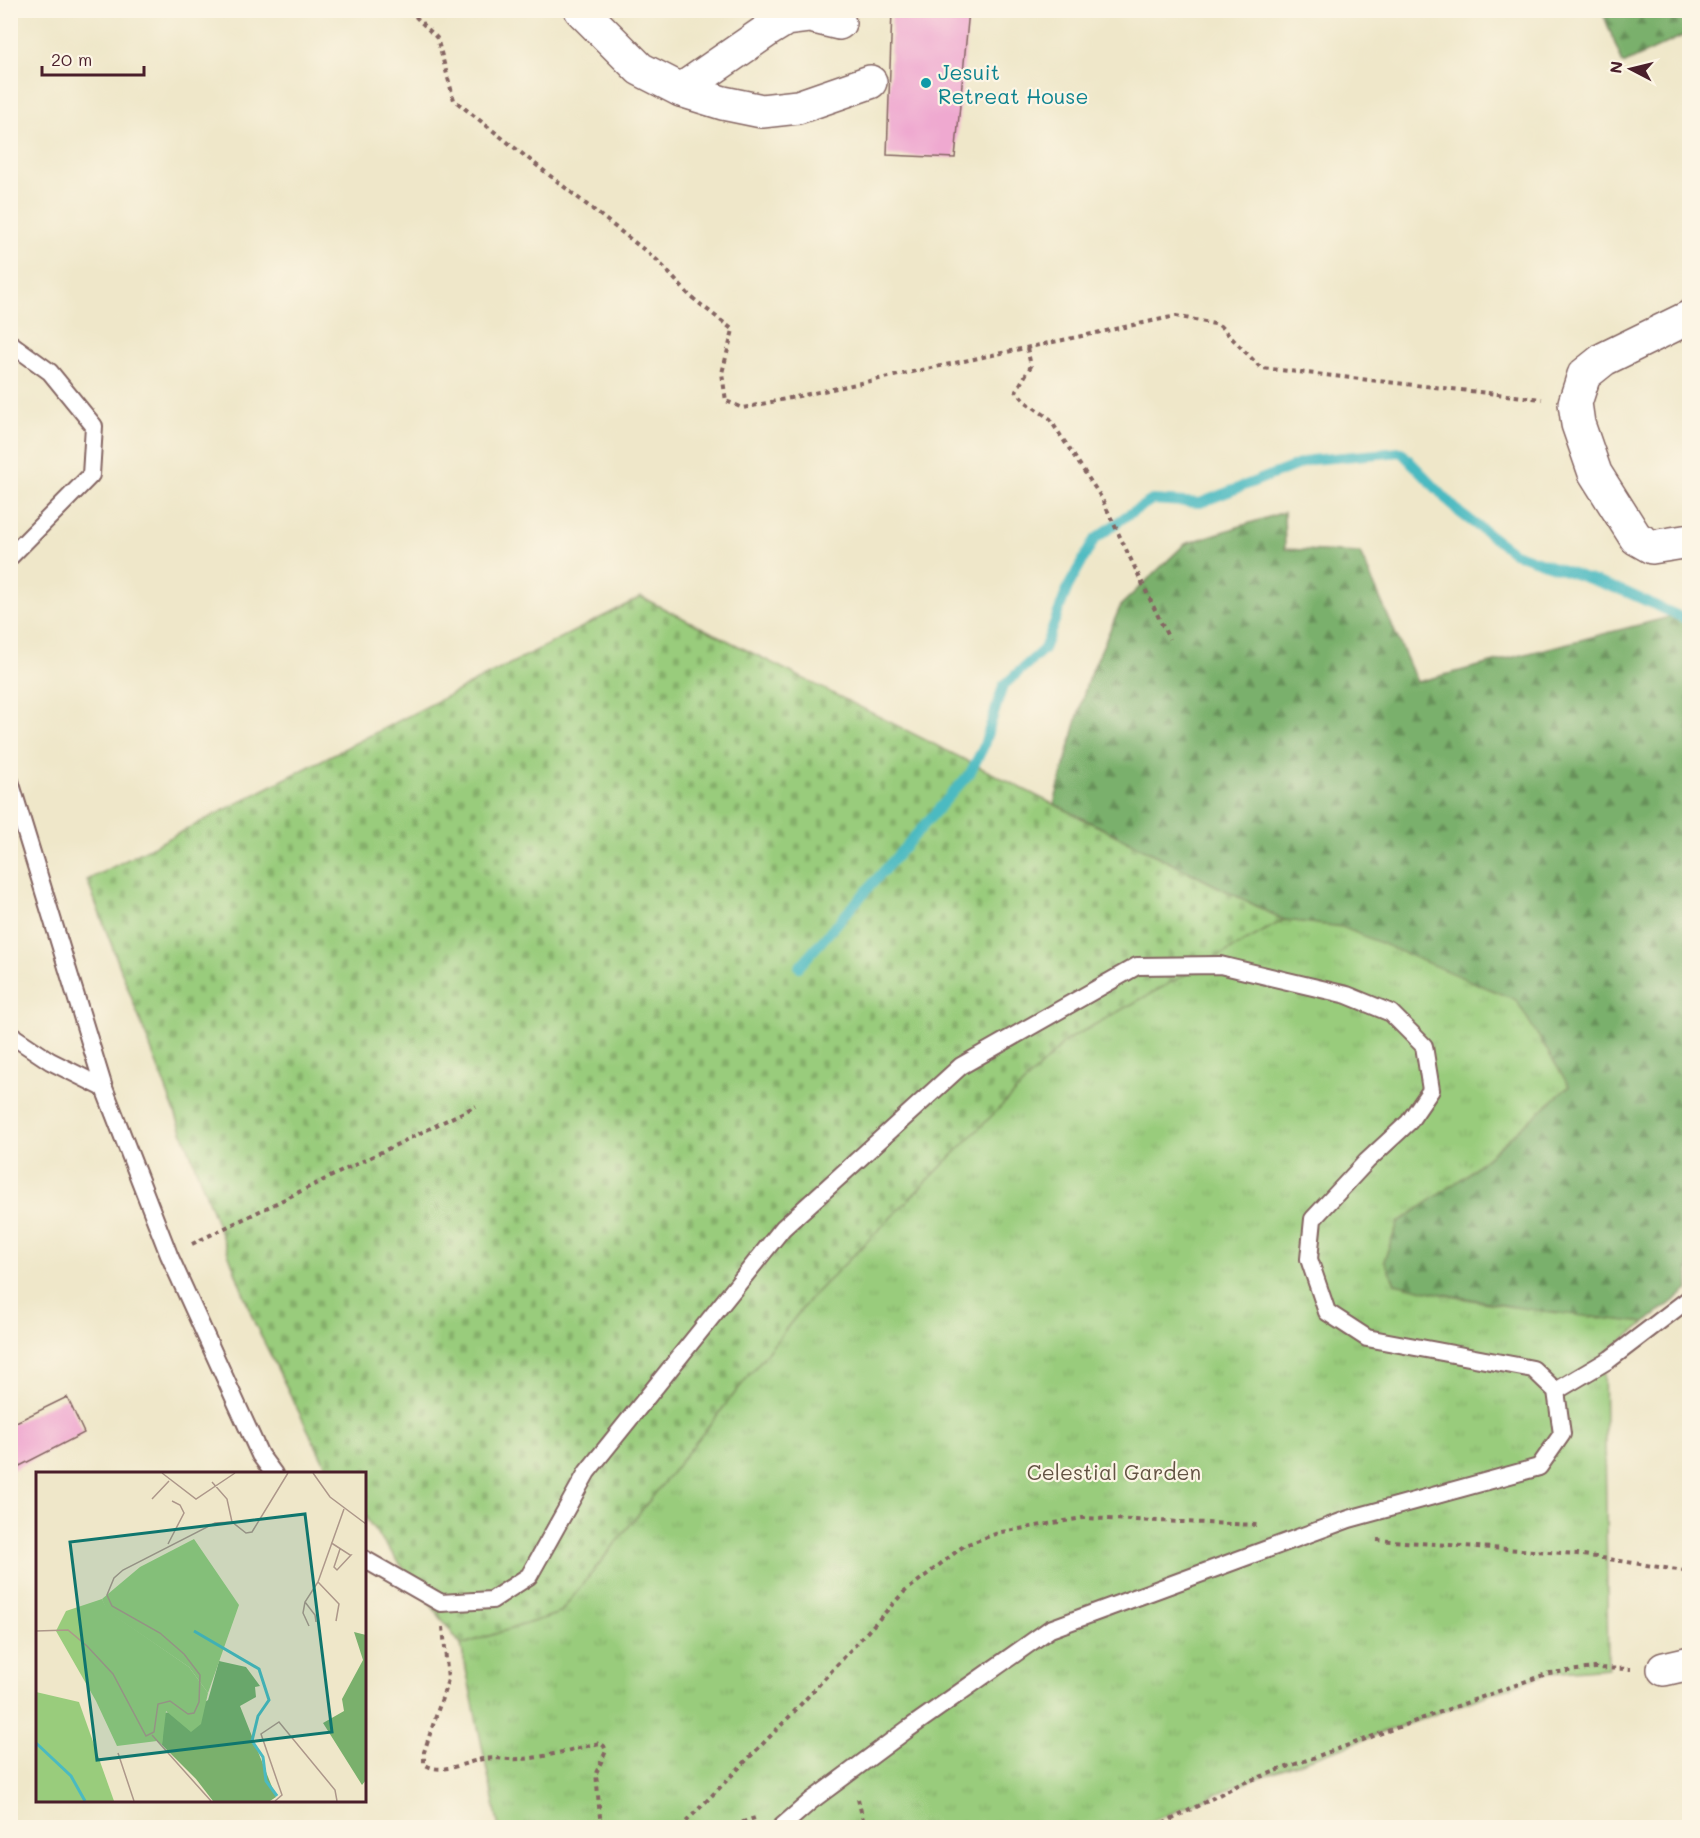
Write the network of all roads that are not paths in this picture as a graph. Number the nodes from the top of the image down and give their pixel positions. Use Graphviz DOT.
graph roads {
  1 [pos="581,10"];
  2 [pos="839,23"];
  3 [pos="870,82"];
  4 [pos="681,90"];
  5 [pos="1689,317"];
  6 [pos="10,344"];
  7 [pos="1689,541"];
  8 [pos="10,557"];
  9 [pos="10,781"];
  10 [pos="10,1031"];
  11 [pos="104,1088"];
  12 [pos="1689,1298"];
  13 [pos="1556,1391"];
  14 [pos="273,1472"];
  15 [pos="366,1560"];
  16 [pos="780,1827"];
  1 -- 4 [label="street"];
  2 -- 4 [label="street"];
  3 -- 4 [label="street"];
  5 -- 7 [label="street"];
  6 -- 8 [label="lane"];
  9 -- 11 [label="lane"];
  10 -- 11 [label="lane"];
  11 -- 14 [label="lane"];
  12 -- 13 [label="lane"];
  13 -- 15 [label="lane"];
  13 -- 16 [label="lane"];
}
